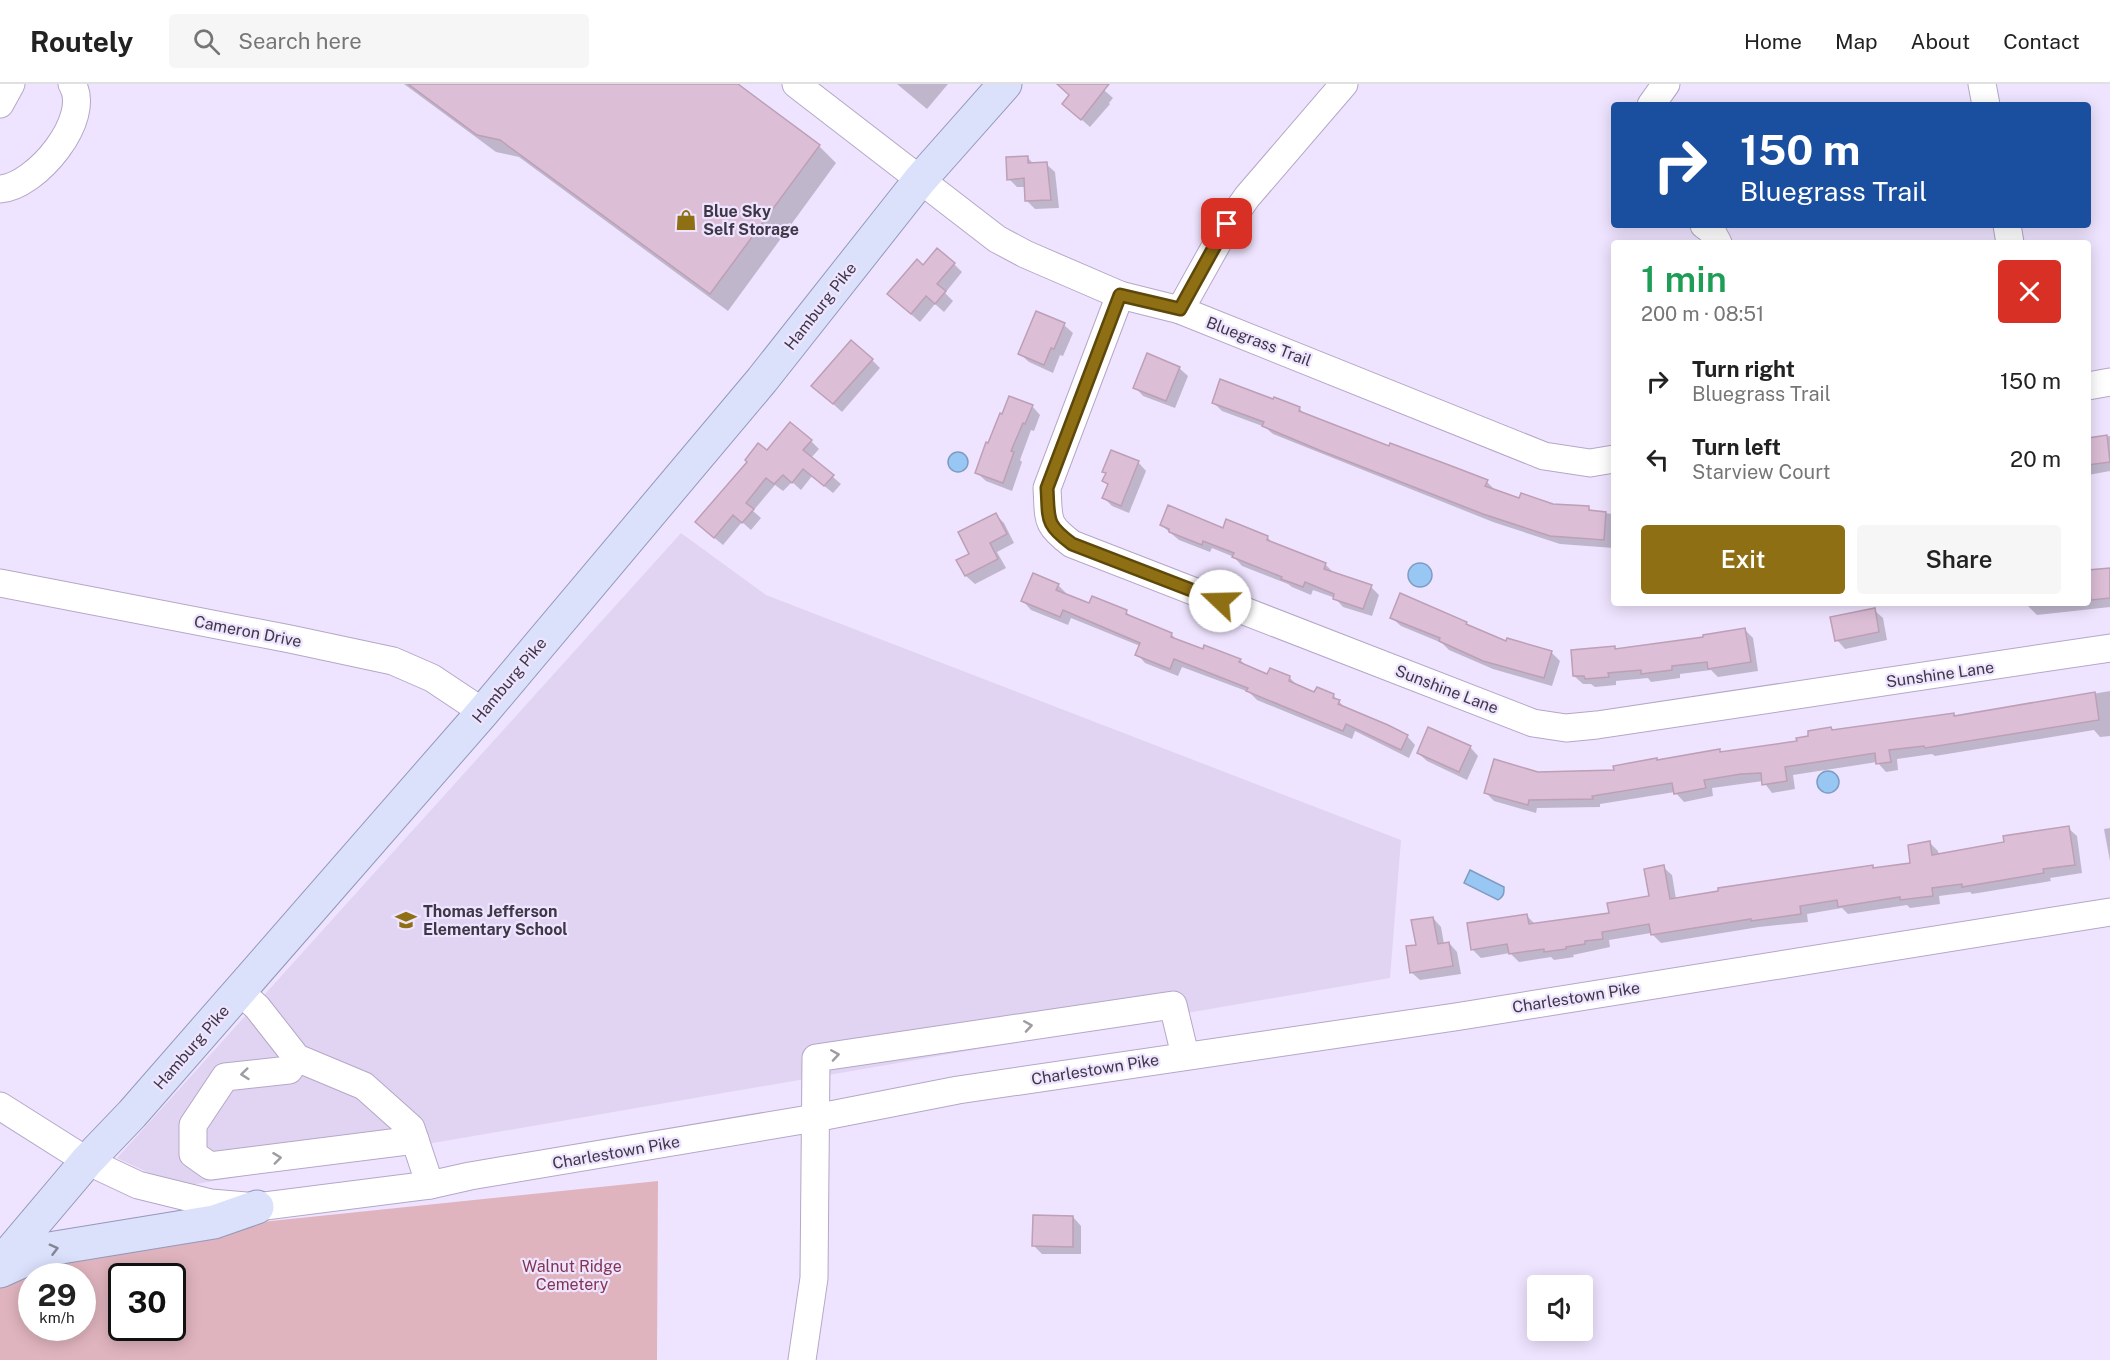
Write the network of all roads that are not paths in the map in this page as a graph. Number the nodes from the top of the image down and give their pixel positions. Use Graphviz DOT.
graph roads {
  1 [pos="11,84"];
  2 [pos="72,84"];
  3 [pos="796,84"];
  4 [pos="1005,84"];
  5 [pos="1344,84"];
  6 [pos="1666,84"];
  7 [pos="1982,84"];
  8 [pos="1654,102"];
  9 [pos="1985,102"];
  10 [pos="0,104"];
  11 [pos="920,180"];
  12 [pos="0,189"];
  13 [pos="1120,295"];
  14 [pos="1180,309"];
  15 [pos="2110,382"];
  16 [pos="2091,385"];
  17 [pos="1611,460"];
  18 [pos="0,583"];
  19 [pos="2110,648"];
  20 [pos="483,712"];
  21 [pos="2110,912"];
  22 [pos="239,992"];
  23 [pos="1185,1055"];
  24 [pos="297,1058"];
  25 [pos="0,1106"];
  26 [pos="815,1118"];
  27 [pos="415,1140"];
  28 [pos="87,1161"];
  29 [pos="430,1185"];
  30 [pos="257,1208"];
  31 [pos="0,1264"];
  32 [pos="0,1271"];
  33 [pos="802,1360"];
  1 -- 10 [label="street"];
  2 -- 12 [label="street"];
  3 -- 11 [label="street, Bluegrass Trail"];
  4 -- 11 [label="main road, Hamburg Pike"];
  5 -- 14 [label="street"];
  6 -- 8 [label="street"];
  7 -- 9 [label="street"];
  11 -- 13 [label="street, Bluegrass Trail"];
  11 -- 20 [label="main road, Hamburg Pike"];
  13 -- 14 [label="street, Bluegrass Trail"];
  13 -- 19 [label="street, Sunshine Lane"];
  14 -- 17 [label="street, Bluegrass Trail"];
  15 -- 16 [label="street"];
  18 -- 20 [label="street, Cameron Drive"];
  20 -- 22 [label="main road, Hamburg Pike"];
  21 -- 23 [label="street, Charlestown Pike"];
  22 -- 24 [label="street"];
  22 -- 28 [label="main road, Hamburg Pike"];
  23 -- 26 [label="street, Charlestown Pike"];
  26 -- 23 [label="street, one-way"];
  24 -- 27 [label="street"];
  24 -- 27 [label="street, one-way"];
  25 -- 28 [label="street, Charlestown Pike"];
  26 -- 29 [label="street, Charlestown Pike"];
  26 -- 33 [label="street"];
  27 -- 29 [label="street"];
  28 -- 30 [label="street, Charlestown Pike"];
  28 -- 31 [label="main road, Hamburg Pike"];
  29 -- 30 [label="street, Charlestown Pike"];
  32 -- 30 [label="main road, one-way"];
}
